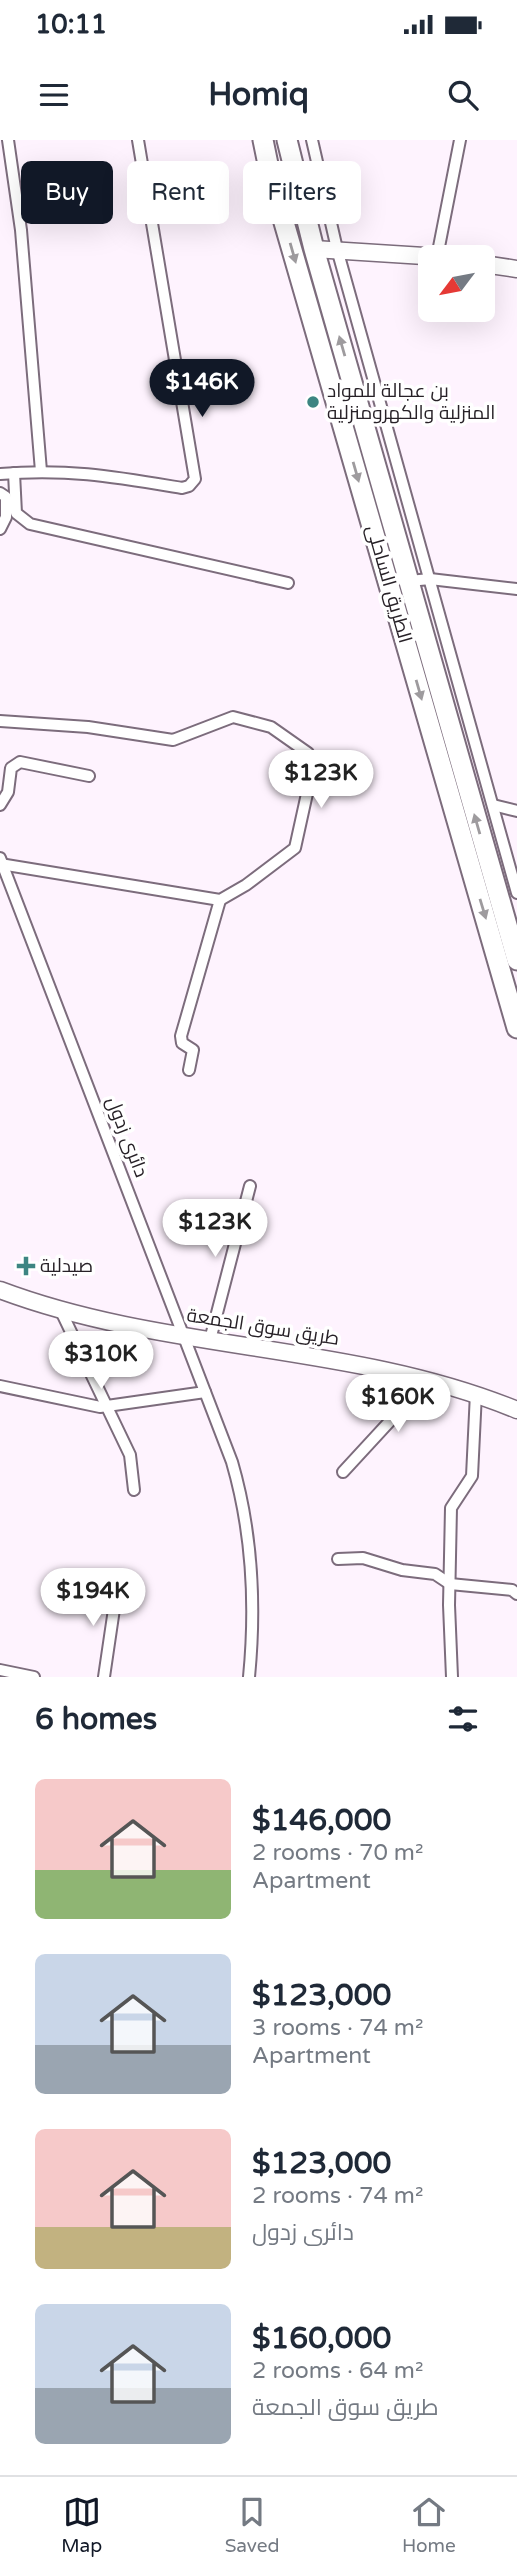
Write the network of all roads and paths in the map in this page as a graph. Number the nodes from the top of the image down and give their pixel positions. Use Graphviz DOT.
graph roads {
  1 [pos="8,140"];
  2 [pos="138,140"];
  3 [pos="263,140"];
  4 [pos="287,140"];
  5 [pos="312,140"];
  6 [pos="460,140"];
  7 [pos="441,245"];
  8 [pos="314,249"];
  9 [pos="337,249"];
  10 [pos="418,255"];
  11 [pos="495,266"];
  12 [pos="517,269"];
  13 [pos="41,471"];
  14 [pos="14,473"];
  15 [pos="0,474"];
  16 [pos="0,493"];
  17 [pos="0,529"];
  18 [pos="430,579"];
  19 [pos="409,581"];
  20 [pos="288,583"];
  21 [pos="517,589"];
  22 [pos="0,721"];
  23 [pos="89,776"];
  24 [pos="0,805"];
  25 [pos="493,805"];
  26 [pos="517,811"];
  27 [pos="1,862"];
  28 [pos="517,893"];
  29 [pos="220,900"];
  30 [pos="517,960"];
  31 [pos="517,1028"];
  32 [pos="189,1070"];
  33 [pos="250,1186"];
  34 [pos="0,1290"];
  35 [pos="60,1309"];
  36 [pos="184,1336"];
  37 [pos="210,1340"];
  38 [pos="413,1375"];
  39 [pos="0,1386"];
  40 [pos="205,1392"];
  41 [pos="476,1393"];
  42 [pos="107,1406"];
  43 [pos="517,1410"];
  44 [pos="343,1472"];
  45 [pos="134,1490"];
  46 [pos="338,1559"];
  47 [pos="118,1582"];
  48 [pos="450,1584"];
  49 [pos="517,1594"];
  50 [pos="0,1670"];
  51 [pos="34,1677"];
  52 [pos="104,1677"];
  53 [pos="249,1677"];
  54 [pos="452,1677"];
  1 -- 13 [label="street"];
  2 -- 13 [label="street"];
  3 -- 31 [label="highway, الطريق الساحلى, one-way"];
  4 -- 8 [label="highway, الطريق الساحلى"];
  5 -- 9 [label="street"];
  6 -- 7 [label="street"];
  8 -- 9 [label="street"];
  19 -- 8 [label="highway, الطريق الساحلى, one-way"];
  9 -- 10 [label="street"];
  9 -- 18 [label="street"];
  11 -- 12 [label="street"];
  13 -- 14 [label="street"];
  14 -- 15 [label="street"];
  14 -- 20 [label="street"];
  16 -- 17 [label="street"];
  18 -- 19 [label="street"];
  18 -- 21 [label="street"];
  18 -- 25 [label="street"];
  30 -- 19 [label="highway, الطريق الساحلى, one-way"];
  22 -- 29 [label="street"];
  23 -- 24 [label="street"];
  25 -- 26 [label="street"];
  25 -- 28 [label="street"];
  27 -- 29 [label="street"];
  27 -- 36 [label="street, دائرى زدول"];
  29 -- 32 [label="street"];
  33 -- 37 [label="street"];
  34 -- 35 [label="street, طريق سوق الجمعة"];
  35 -- 36 [label="street, طريق سوق الجمعة"];
  35 -- 42 [label="street"];
  36 -- 37 [label="street, طريق سوق الجمعة"];
  36 -- 40 [label="street, دائرى زدول"];
  37 -- 38 [label="street, طريق سوق الجمعة"];
  38 -- 41 [label="street, طريق سوق الجمعة"];
  38 -- 44 [label="street"];
  39 -- 42 [label="street"];
  40 -- 42 [label="street"];
  40 -- 53 [label="street, دائرى زدول"];
  41 -- 43 [label="street, طريق سوق الجمعة"];
  41 -- 48 [label="street"];
  42 -- 45 [label="street"];
  46 -- 48 [label="street"];
  47 -- 52 [label="street"];
  48 -- 49 [label="street"];
  48 -- 54 [label="street"];
  50 -- 51 [label="street"];
}
